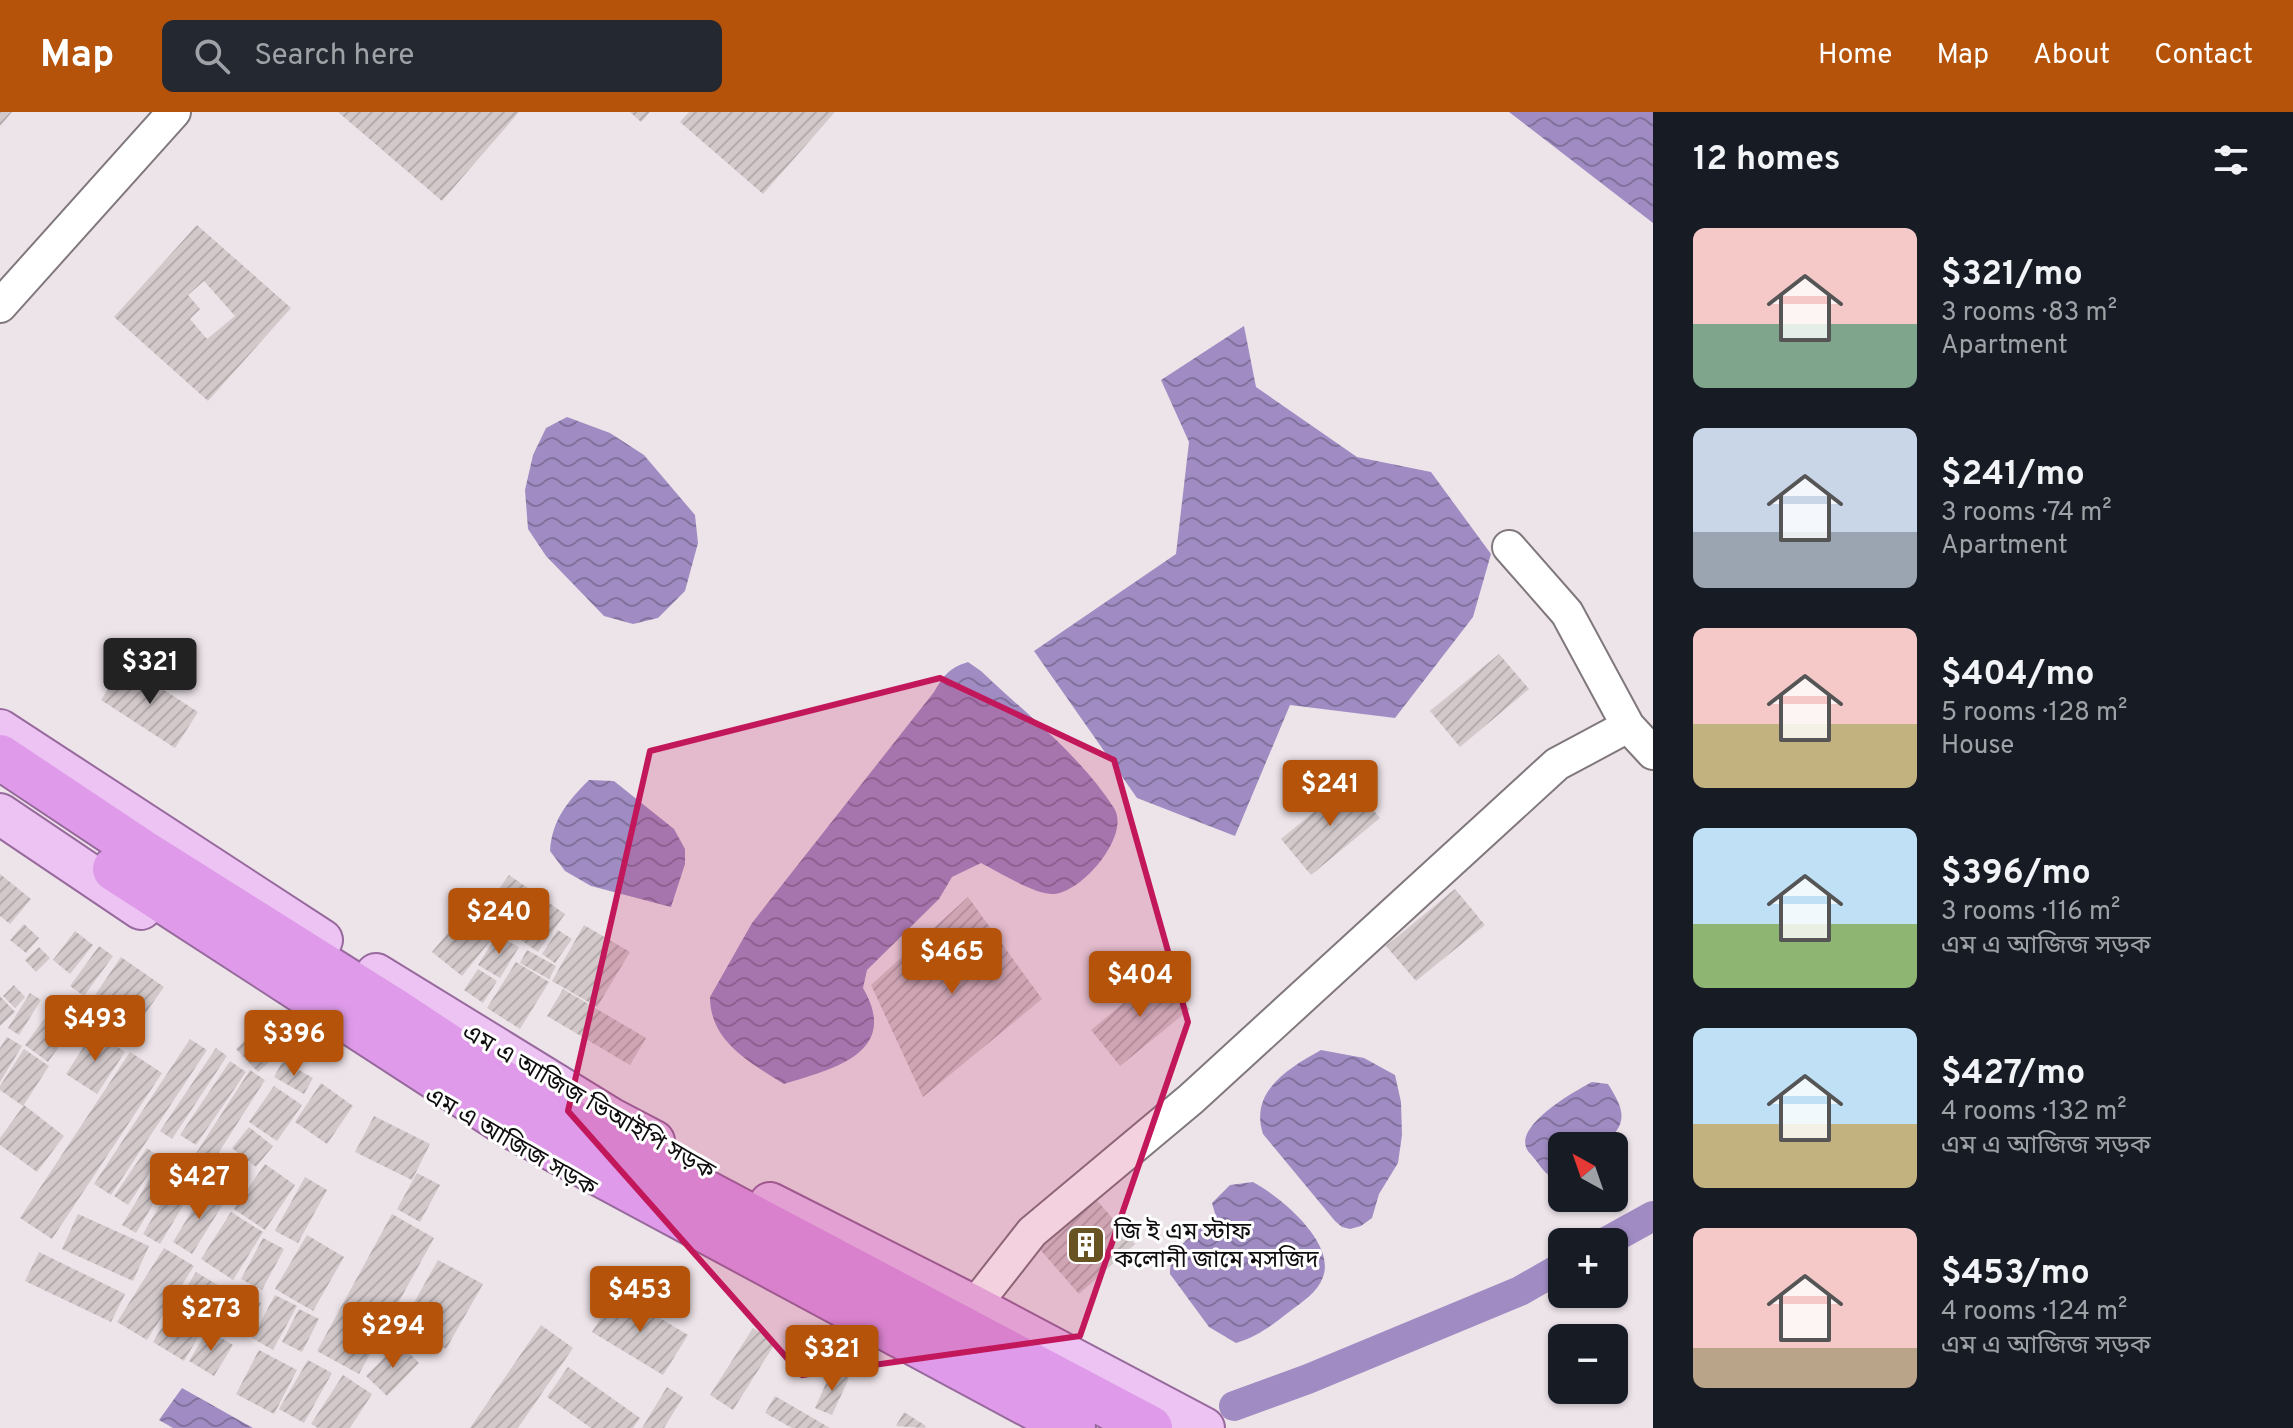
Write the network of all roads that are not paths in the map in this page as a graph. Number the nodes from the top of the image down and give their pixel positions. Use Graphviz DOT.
graph roads {
  1 [pos="174,112"];
  2 [pos="0,306"];
  3 [pos="1509,547"];
  4 [pos="1628,726"];
  5 [pos="0,730"];
  6 [pos="1653,753"];
  7 [pos="0,757"];
  8 [pos="0,793"];
  9 [pos="0,814"];
  10 [pos="974,1306"];
  11 [pos="1046,1428"];
  12 [pos="1073,1428"];
  13 [pos="1150,1428"];
  14 [pos="1204,1428"];
  1 -- 2 [label="street"];
  3 -- 4 [label="street"];
  4 -- 6 [label="street"];
  4 -- 10 [label="street"];
  5 -- 10 [label="main road, এম এ আজিজ ভিআইপি সড়ক"];
  7 -- 13 [label="highway"];
  8 -- 12 [label="highway"];
  9 -- 11 [label="main road, এম এ আজিজ সড়ক"];
  10 -- 14 [label="main road, এম এ আজিজ ভিআইপি সড়ক"];
}
